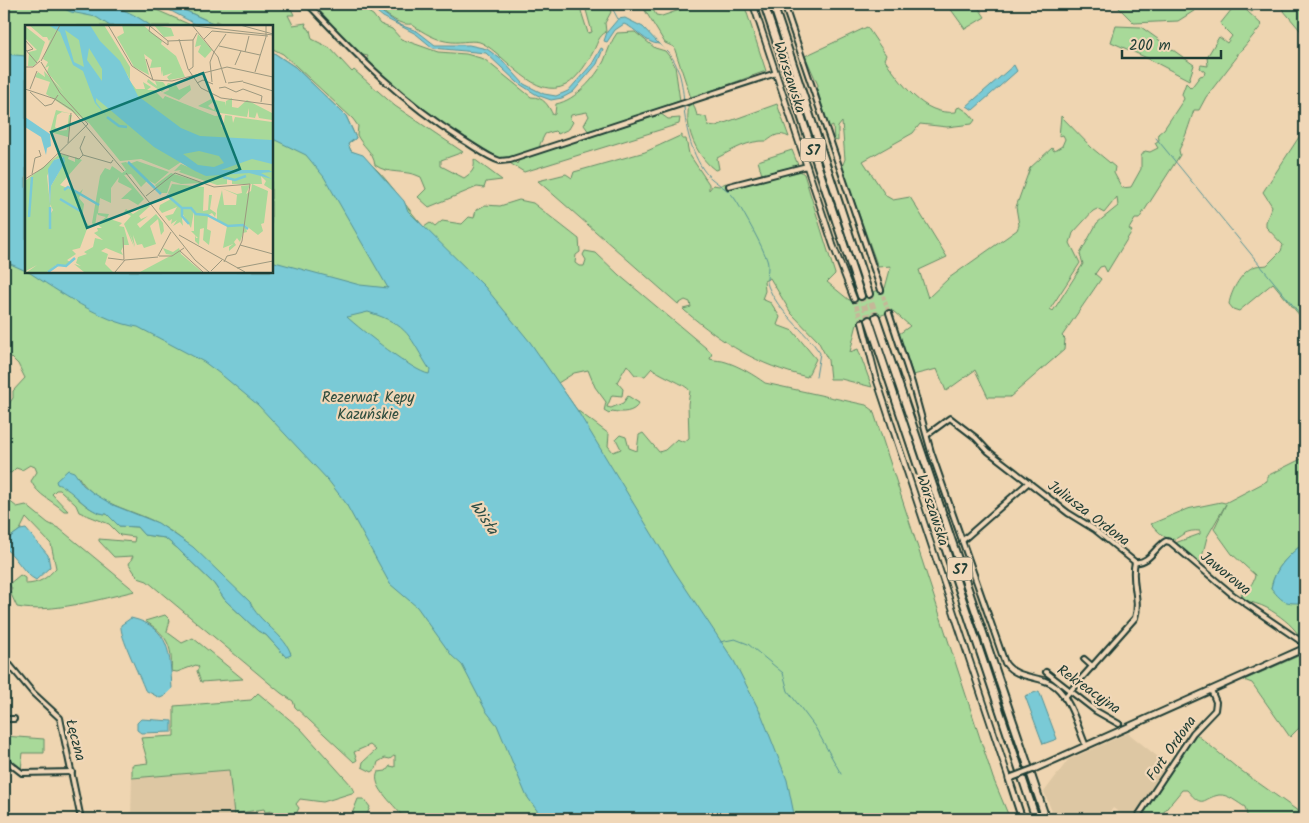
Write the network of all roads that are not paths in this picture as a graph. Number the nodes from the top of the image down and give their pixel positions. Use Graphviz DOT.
graph roads {
  1 [pos="308,4"];
  2 [pos="753,4"];
  3 [pos="764,4"];
  4 [pos="773,4"];
  5 [pos="784,4"];
  6 [pos="776,73"];
  7 [pos="807,166"];
  8 [pos="729,186"];
  9 [pos="881,290"];
  10 [pos="869,294"];
  11 [pos="861,296"];
  12 [pos="854,299"];
  13 [pos="889,313"];
  14 [pos="876,317"];
  15 [pos="869,320"];
  16 [pos="862,322"];
  17 [pos="927,435"];
  18 [pos="1029,482"];
  19 [pos="962,541"];
  20 [pos="1135,562"];
  21 [pos="1305,646"];
  22 [pos="4,658"];
  23 [pos="1084,659"];
  24 [pos="1093,667"];
  25 [pos="1046,672"];
  26 [pos="1211,690"];
  27 [pos="1071,691"];
  28 [pos="1064,698"];
  29 [pos="4,719"];
  30 [pos="14,719"];
  31 [pos="1120,724"];
  32 [pos="1086,746"];
  33 [pos="4,759"];
  34 [pos="72,772"];
  35 [pos="1011,778"];
  36 [pos="81,819"];
  37 [pos="1022,819"];
  38 [pos="1036,819"];
  39 [pos="1046,819"];
  40 [pos="1136,819"];
  1 -- 6 [label="street"];
  2 -- 6 [label="street, Warszawska"];
  3 -- 11 [label="highway, S7"];
  4 -- 10 [label="highway, S7"];
  5 -- 9 [label="street"];
  6 -- 7 [label="street, Warszawska"];
  7 -- 8 [label="street"];
  7 -- 12 [label="street, Warszawska"];
  13 -- 17 [label="street"];
  14 -- 39 [label="highway, S7"];
  15 -- 38 [label="highway, S7"];
  16 -- 35 [label="street, Warszawska"];
  17 -- 18 [label="street, Juliusza Ordona"];
  17 -- 19 [label="street"];
  18 -- 19 [label="street, Juliusza Ordona"];
  18 -- 20 [label="street, Juliusza Ordona"];
  19 -- 28 [label="street"];
  20 -- 21 [label="street, Jaworowa"];
  20 -- 24 [label="street, Juliusza Ordona"];
  21 -- 26 [label="main road"];
  22 -- 34 [label="street, Łęczna"];
  23 -- 24 [label="street"];
  24 -- 27 [label="street, Juliusza Ordona"];
  25 -- 27 [label="street, Rekreacyjna"];
  26 -- 32 [label="main road"];
  26 -- 40 [label="street, Fort Ordona"];
  27 -- 28 [label="street, Juliusza Ordona"];
  27 -- 31 [label="street, Rekreacyjna"];
  28 -- 32 [label="street"];
  29 -- 30 [label="street"];
  32 -- 35 [label="main road, bridge"];
  33 -- 34 [label="street"];
  34 -- 36 [label="street, Łęczna"];
  35 -- 37 [label="main road, Warszawska"];
}
